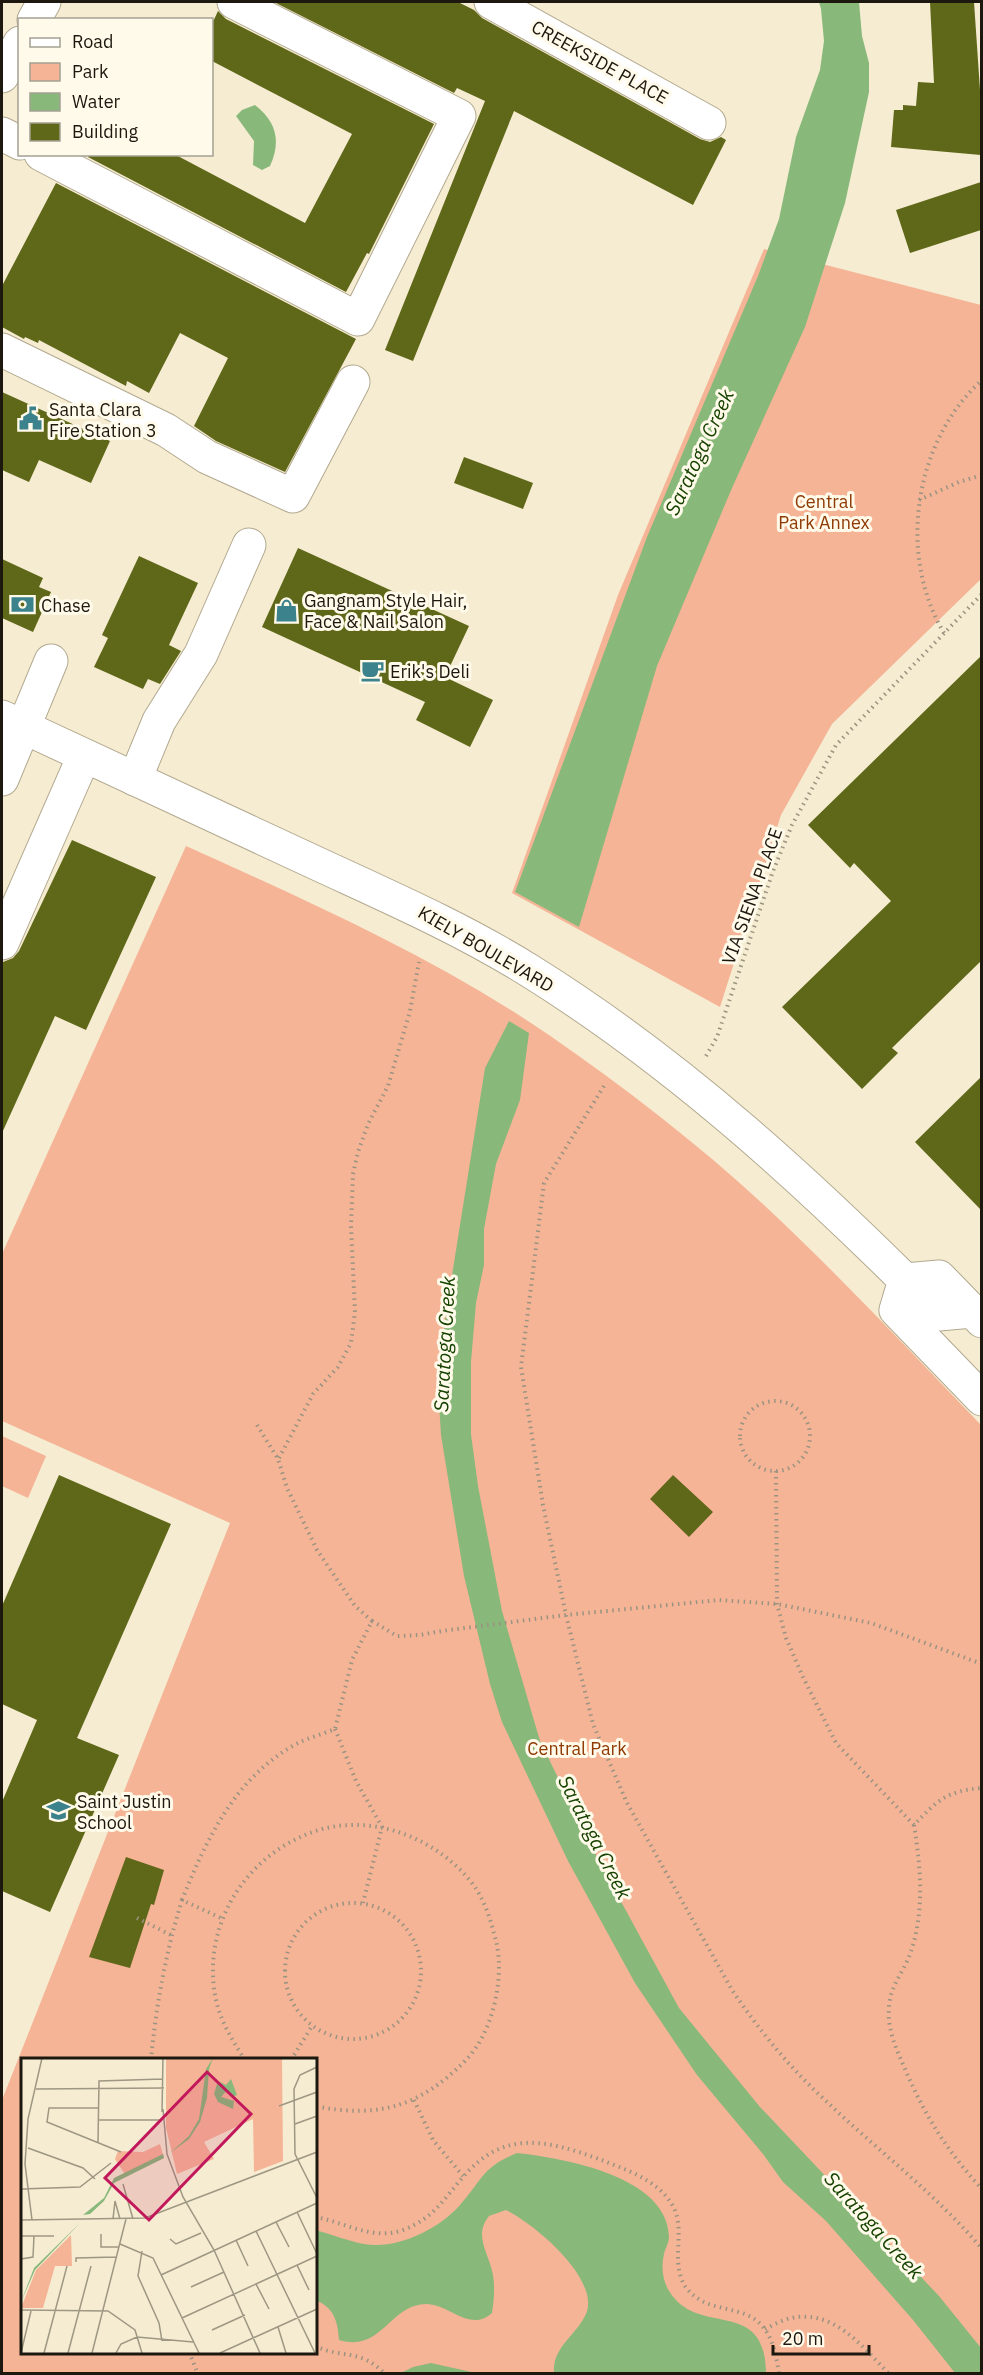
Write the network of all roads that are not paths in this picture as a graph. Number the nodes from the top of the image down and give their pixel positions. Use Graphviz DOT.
graph roads {
  1 [pos="44,2"];
  2 [pos="234,2"];
  3 [pos="491,2"];
  4 [pos="35,18"];
  5 [pos="18,47"];
  6 [pos="2,76"];
  7 [pos="709,123"];
  8 [pos="2,134"];
  9 [pos="18,142"];
  10 [pos="45,156"];
  11 [pos="2,350"];
  12 [pos="353,382"];
  13 [pos="249,545"];
  14 [pos="51,661"];
  15 [pos="12,722"];
  16 [pos="84,756"];
  17 [pos="2,779"];
  18 [pos="135,779"];
  19 [pos="2,943"];
  20 [pos="905,1280"];
  21 [pos="978,1311"];
  22 [pos="981,1399"];
  1 -- 4 [label="main road"];
  2 -- 10 [label="main road"];
  3 -- 7 [label="main road, CREEKSIDE PLACE"];
  5 -- 6 [label="main road"];
  8 -- 9 [label="main road"];
  11 -- 12 [label="main road"];
  13 -- 18 [label="main road"];
  14 -- 15 [label="main road"];
  15 -- 16 [label="main road, KIELY BOULEVARD"];
  15 -- 17 [label="main road"];
  16 -- 18 [label="main road, KIELY BOULEVARD"];
  16 -- 19 [label="main road"];
  18 -- 20 [label="main road, KIELY BOULEVARD"];
  20 -- 21 [label="main road"];
  20 -- 22 [label="main road"];
}
